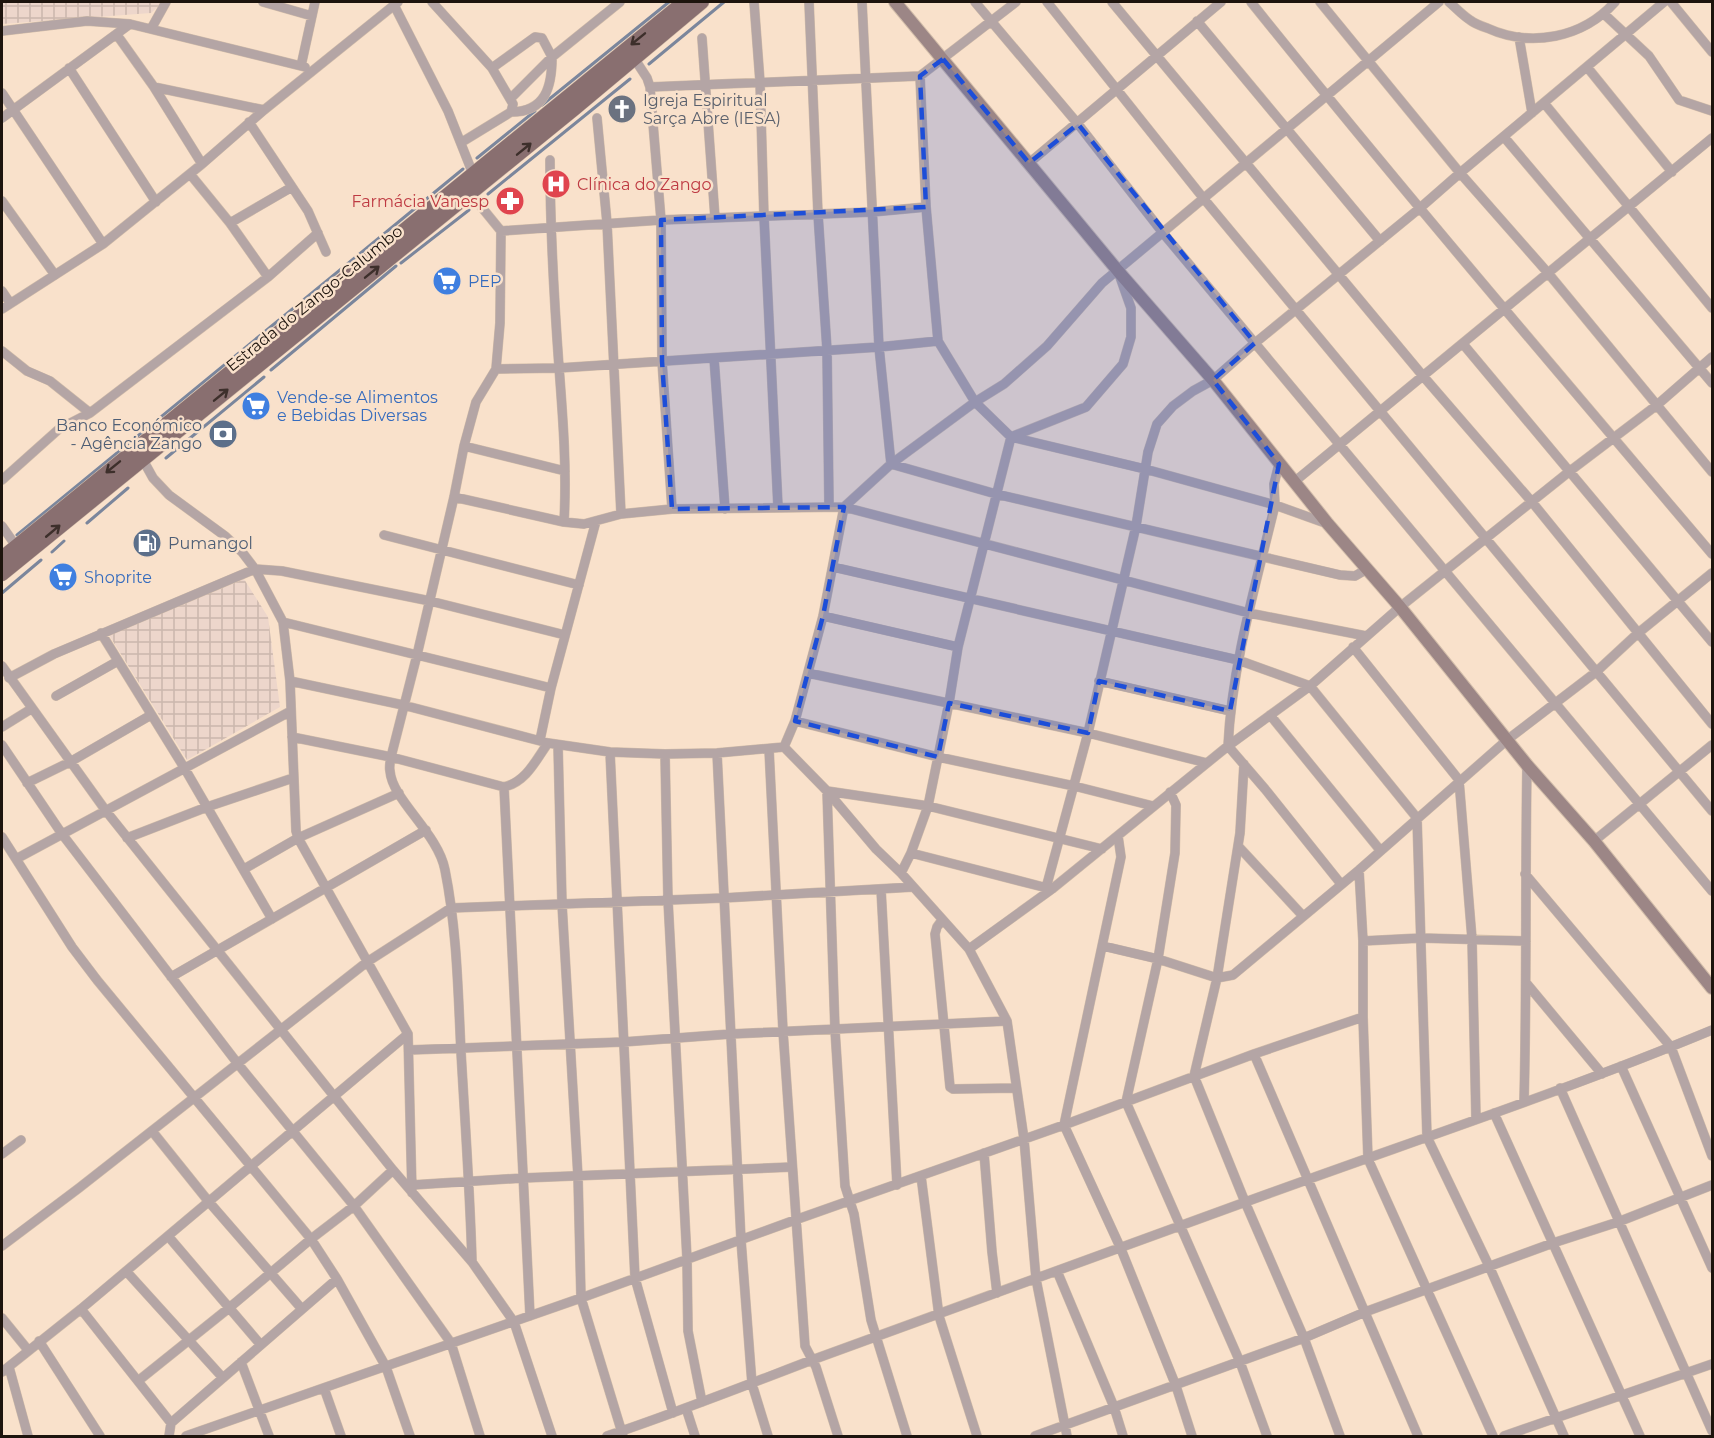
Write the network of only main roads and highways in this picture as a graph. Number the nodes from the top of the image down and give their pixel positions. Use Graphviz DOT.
graph roads {
  1 [pos="684,2"];
  2 [pos="702,2"];
  3 [pos="2,558"];
  4 [pos="2,574"];
  1 -- 3 [label="main road, Estrada do Zango-Calumbo, one-way"];
  4 -- 2 [label="main road, Estrada do Zango-Calumbo, one-way"];
}
